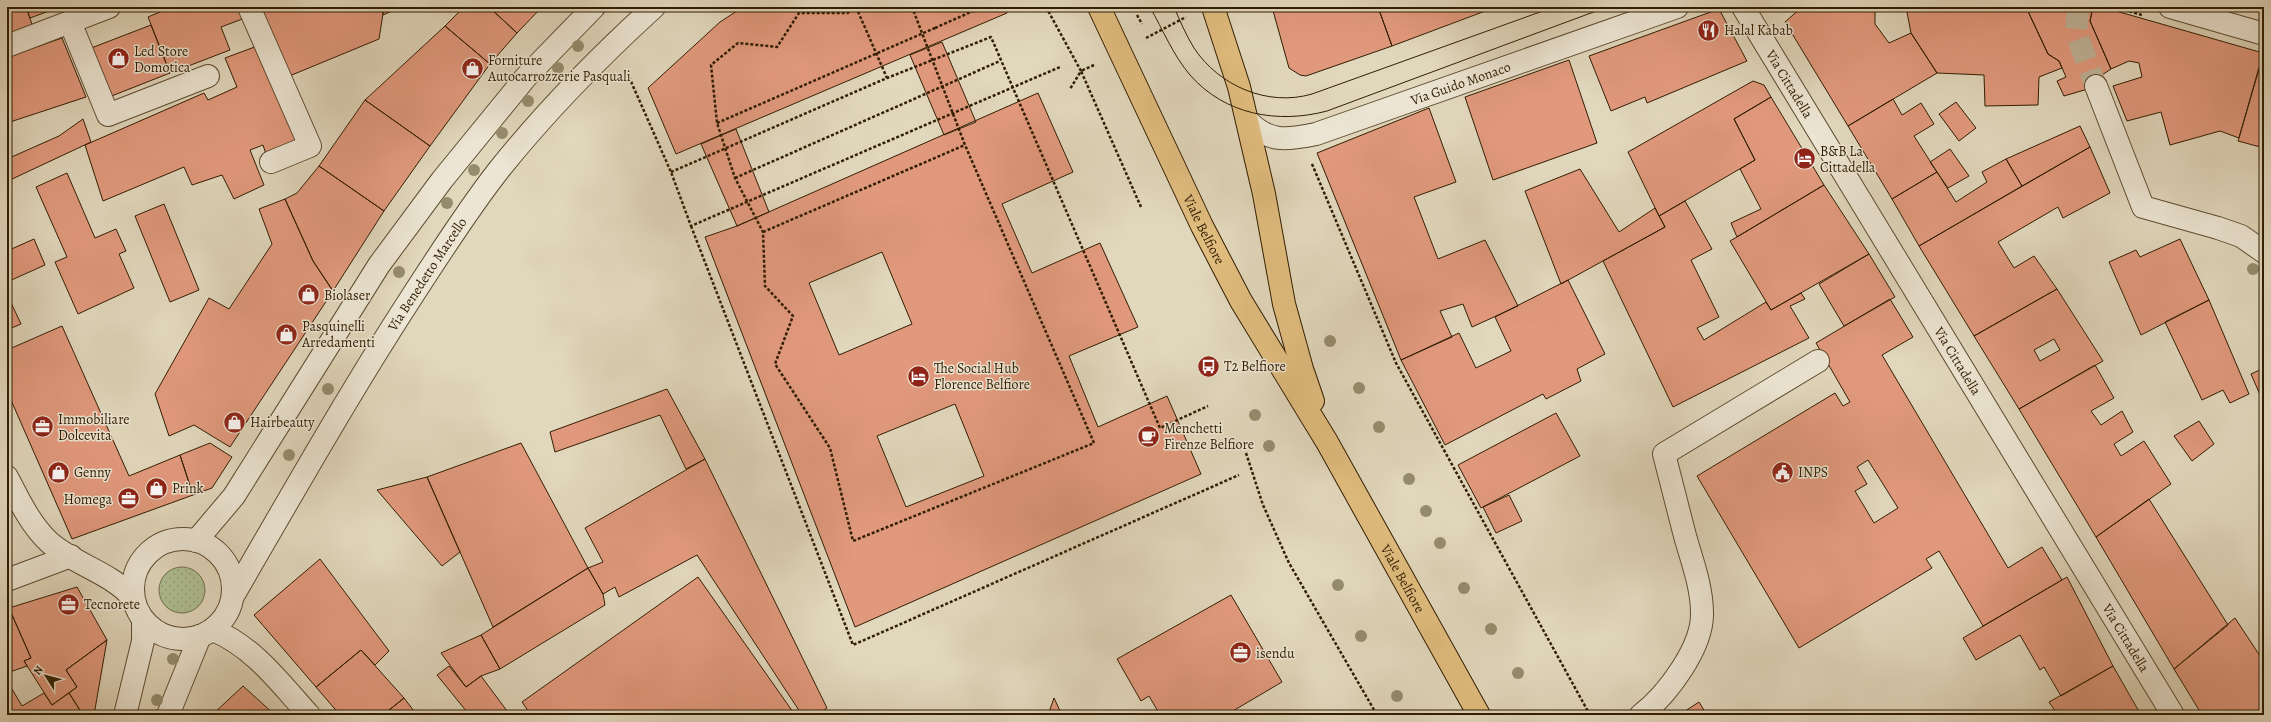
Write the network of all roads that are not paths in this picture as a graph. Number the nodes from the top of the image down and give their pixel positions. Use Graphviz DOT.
graph roads {
  1 [pos="109,7"];
  2 [pos="249,7"];
  3 [pos="594,7"];
  4 [pos="654,7"];
  5 [pos="1100,7"];
  6 [pos="1212,7"];
  7 [pos="1677,7"];
  8 [pos="1743,7"];
  9 [pos="2170,7"];
  10 [pos="70,22"];
  11 [pos="2264,34"];
  12 [pos="7,46"];
  13 [pos="208,76"];
  14 [pos="2096,86"];
  15 [pos="1247,120"];
  16 [pos="270,162"];
  17 [pos="2264,252"];
  18 [pos="1818,361"];
  19 [pos="1327,442"];
  20 [pos="7,477"];
  21 [pos="196,541"];
  22 [pos="71,556"];
  23 [pos="7,580"];
  24 [pos="232,596"];
  25 [pos="133,598"];
  26 [pos="143,620"];
  27 [pos="206,633"];
  28 [pos="125,715"];
  29 [pos="168,715"];
  30 [pos="309,715"];
  31 [pos="1479,715"];
  32 [pos="1641,715"];
  33 [pos="2173,715"];
  1 -- 10 [label="street"];
  2 -- 16 [label="street"];
  3 -- 21 [label="street"];
  4 -- 24 [label="street, Via Benedetto Marcello"];
  5 -- 19 [label="main road, Viale Belfiore"];
  6 -- 15 [label="main road, Viale Belfiore"];
  7 -- 15 [label="street, Via Guido Monaco"];
  8 -- 33 [label="street, Via Cittadella"];
  9 -- 11 [label="street"];
  10 -- 12 [label="street"];
  10 -- 13 [label="street"];
  14 -- 17 [label="street"];
  15 -- 19 [label="main road, Viale Belfiore"];
  18 -- 32 [label="street"];
  19 -- 31 [label="main road, Viale Belfiore"];
  20 -- 22 [label="street, Via Benedetto Marcello"];
  21 -- 24 [label="street, Via Benedetto Marcello"];
  21 -- 25 [label="street, Via Benedetto Marcello"];
  22 -- 23 [label="street"];
  22 -- 25 [label="street, Via Benedetto Marcello"];
  24 -- 27 [label="street, Via Benedetto Marcello"];
  25 -- 26 [label="street, Via Benedetto Marcello"];
  26 -- 27 [label="street, Via Benedetto Marcello"];
  26 -- 28 [label="street, Via Benedetto Marcello"];
  27 -- 29 [label="street, Via Benedetto Marcello"];
  27 -- 30 [label="street"];
}
